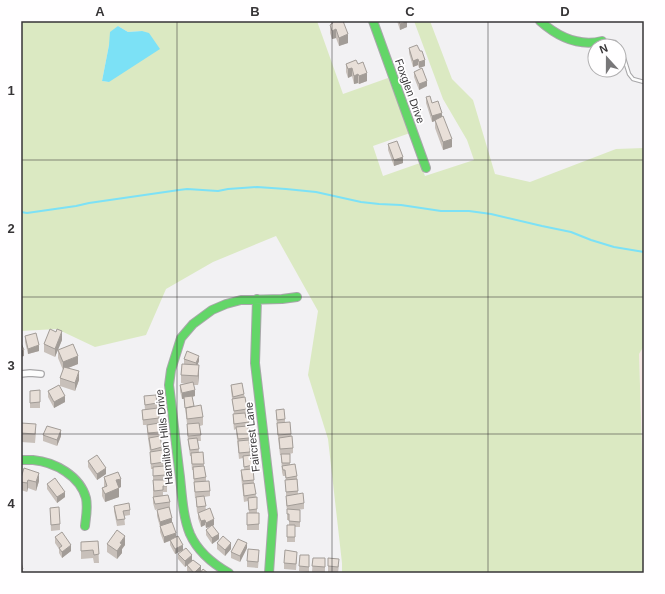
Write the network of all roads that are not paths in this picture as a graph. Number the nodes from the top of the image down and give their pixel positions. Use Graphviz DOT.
graph roads {
  1 [pos="373,21"];
  2 [pos="540,21"];
  3 [pos="587,43"];
  4 [pos="627,68"];
  5 [pos="644,82"];
  6 [pos="426,168"];
  7 [pos="297,297"];
  8 [pos="257,299"];
  9 [pos="21,374"];
  10 [pos="41,374"];
  11 [pos="21,460"];
  12 [pos="85,526"];
  13 [pos="229,573"];
  14 [pos="269,573"];
  1 -- 6 [label="street, Foxglen Drive"];
  2 -- 3 [label="street"];
  4 -- 5 [label="lane"];
  7 -- 8 [label="street, Hamilton Hills Drive"];
  8 -- 13 [label="street, Hamilton Hills Drive"];
  8 -- 14 [label="street, Faircrest Lane"];
  9 -- 10 [label="street"];
  11 -- 12 [label="street"];
}
